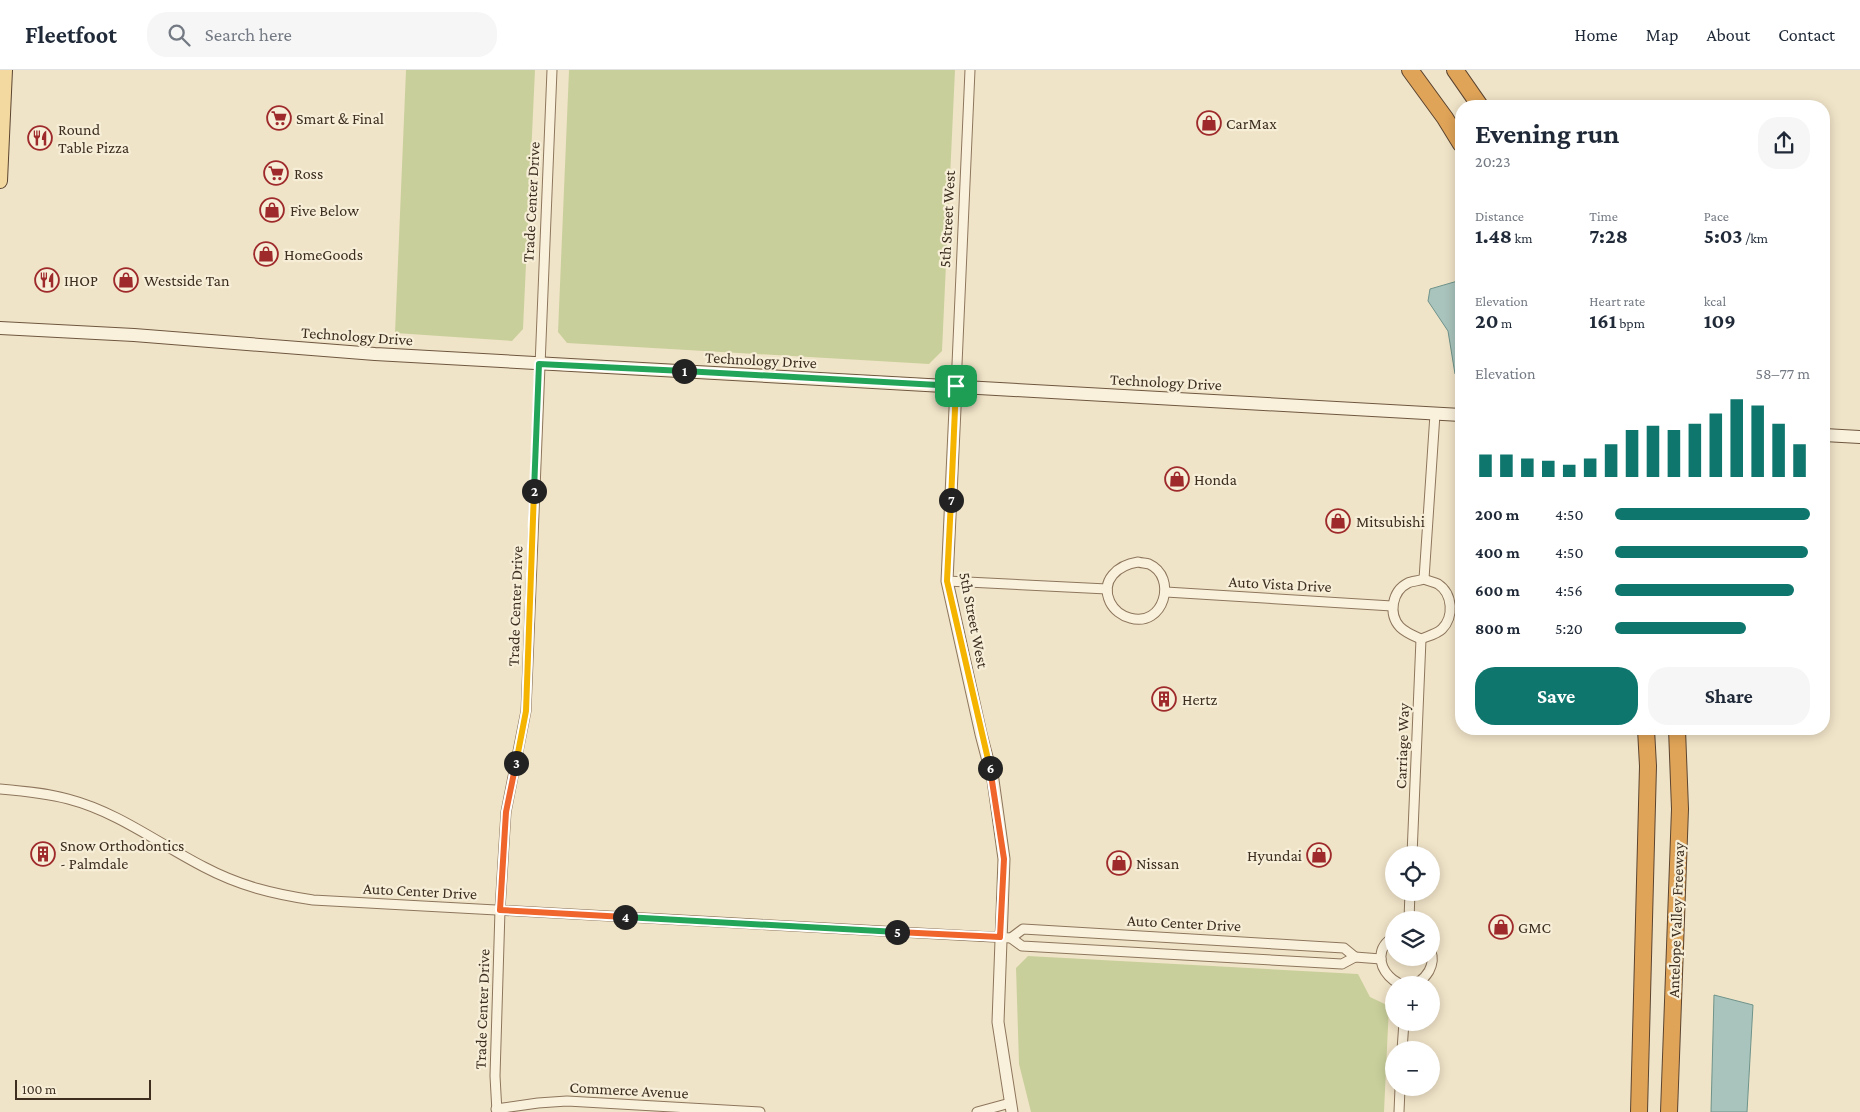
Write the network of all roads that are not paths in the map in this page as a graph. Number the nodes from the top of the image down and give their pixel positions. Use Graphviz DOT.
graph roads {
  1 [pos="5,70"];
  2 [pos="552,70"];
  3 [pos="970,70"];
  4 [pos="1410,70"];
  5 [pos="1455,70"];
  6 [pos="1476,100"];
  7 [pos="1455,134"];
  8 [pos="0,181"];
  9 [pos="0,328"];
  10 [pos="539,364"];
  11 [pos="956,386"];
  12 [pos="1436,414"];
  13 [pos="1455,415"];
  14 [pos="1830,435"];
  15 [pos="1860,437"];
  16 [pos="1424,579"];
  17 [pos="947,581"];
  18 [pos="1107,589"];
  19 [pos="1166,592"];
  20 [pos="1392,606"];
  21 [pos="1421,639"];
  22 [pos="1646,735"];
  23 [pos="1677,735"];
  24 [pos="0,789"];
  25 [pos="1412,846"];
  26 [pos="500,910"];
  27 [pos="1006,938"];
  28 [pos="1385,946"];
  29 [pos="1355,957"];
  30 [pos="1381,959"];
  31 [pos="1388,976"];
  32 [pos="1400,1096"];
  33 [pos="1011,1108"];
  34 [pos="497,1111"];
  35 [pos="760,1112"];
  36 [pos="977,1112"];
  37 [pos="1399,1112"];
  38 [pos="1639,1112"];
  39 [pos="1669,1112"];
  1 -- 8 [label="main road"];
  2 -- 10 [label="street, Trade Center Drive"];
  3 -- 11 [label="street, 5th Street West"];
  4 -- 7 [label="highway"];
  5 -- 6 [label="highway"];
  9 -- 10 [label="main road, Technology Drive"];
  10 -- 11 [label="main road, Technology Drive"];
  10 -- 26 [label="street, Trade Center Drive"];
  11 -- 12 [label="main road, Technology Drive"];
  11 -- 17 [label="street, 5th Street West"];
  12 -- 13 [label="main road, Technology Drive"];
  12 -- 16 [label="street"];
  14 -- 15 [label="main road"];
  16 -- 20 [label="street"];
  16 -- 21 [label="street"];
  17 -- 18 [label="street"];
  17 -- 27 [label="street, 5th Street West"];
  18 -- 19 [label="street"];
  18 -- 19 [label="street"];
  19 -- 20 [label="street, Auto Vista Drive"];
  20 -- 21 [label="street"];
  21 -- 25 [label="street, Carriage Way"];
  22 -- 38 [label="highway, Antelope Valley Freeway"];
  23 -- 39 [label="highway, Antelope Valley Freeway"];
  24 -- 26 [label="street, Auto Center Drive"];
  26 -- 27 [label="street, Auto Center Drive"];
  26 -- 34 [label="street, Trade Center Drive"];
  27 -- 29 [label="street, Auto Center Drive"];
  27 -- 29 [label="street, Auto Center Drive"];
  27 -- 33 [label="street, 5th Street West"];
  28 -- 30 [label="street"];
  29 -- 30 [label="street, Auto Center Drive"];
  30 -- 31 [label="street"];
  32 -- 37 [label="street"];
  33 -- 36 [label="street"];
  34 -- 35 [label="street, Commerce Avenue"];
}
